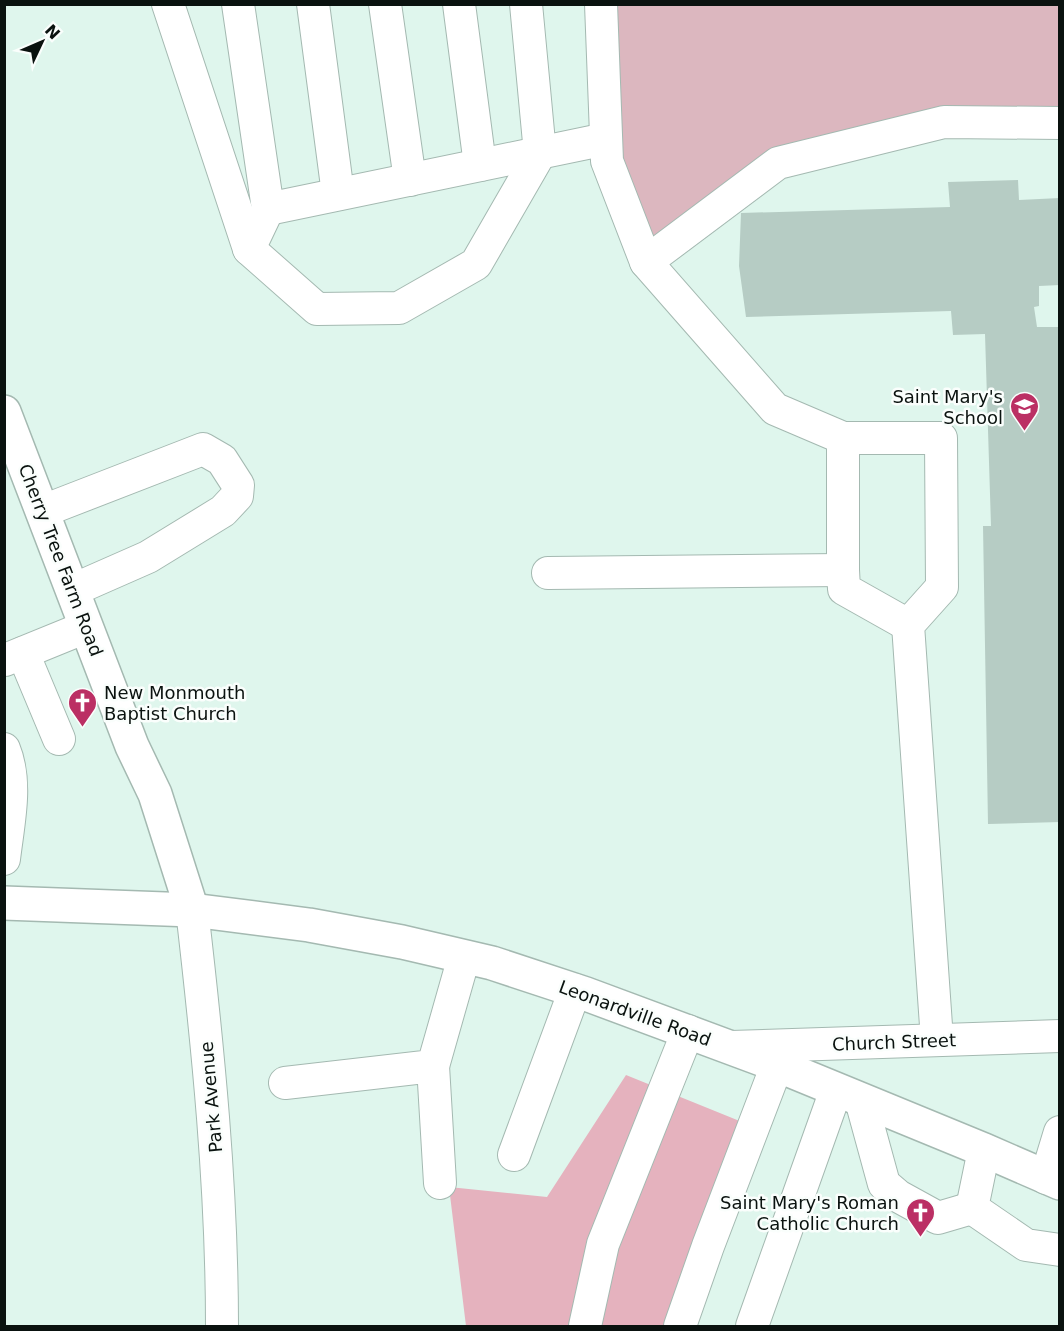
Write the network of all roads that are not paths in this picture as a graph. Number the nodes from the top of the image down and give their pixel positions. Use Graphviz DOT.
graph roads {
  1 [pos="168,4"];
  2 [pos="238,4"];
  3 [pos="313,4"];
  4 [pos="386,4"];
  5 [pos="459,4"];
  6 [pos="526,4"];
  7 [pos="601,4"];
  8 [pos="1059,123"];
  9 [pos="606,139"];
  10 [pos="540,153"];
  11 [pos="480,165"];
  12 [pos="410,180"];
  13 [pos="338,195"];
  14 [pos="268,209"];
  15 [pos="249,249"];
  16 [pos="646,262"];
  17 [pos="7,427"];
  18 [pos="843,438"];
  19 [pos="43,511"];
  20 [pos="843,570"];
  21 [pos="548,573"];
  22 [pos="72,590"];
  23 [pos="908,625"];
  24 [pos="86,627"];
  25 [pos="14,657"];
  26 [pos="59,739"];
  27 [pos="4,749"];
  28 [pos="4,859"];
  29 [pos="4,903"];
  30 [pos="192,910"];
  31 [pos="464,957"];
  32 [pos="575,990"];
  33 [pos="688,1031"];
  34 [pos="1059,1036"];
  35 [pos="937,1040"];
  36 [pos="728,1047"];
  37 [pos="777,1065"];
  38 [pos="433,1066"];
  39 [pos="285,1083"];
  40 [pos="849,1095"];
  41 [pos="1059,1132"];
  42 [pos="984,1150"];
  43 [pos="514,1155"];
  44 [pos="1053,1181"];
  45 [pos="440,1183"];
  46 [pos="972,1208"];
  47 [pos="1059,1250"];
  48 [pos="222,1326"];
  49 [pos="585,1326"];
  50 [pos="680,1326"];
  51 [pos="752,1326"];
  1 -- 15 [label="street"];
  2 -- 14 [label="street"];
  3 -- 13 [label="street"];
  4 -- 12 [label="street"];
  5 -- 11 [label="street"];
  6 -- 10 [label="street"];
  7 -- 9 [label="street"];
  8 -- 16 [label="street"];
  9 -- 10 [label="street"];
  9 -- 16 [label="street"];
  10 -- 11 [label="street"];
  10 -- 15 [label="street"];
  11 -- 12 [label="street"];
  12 -- 13 [label="street"];
  13 -- 14 [label="street"];
  14 -- 15 [label="street"];
  16 -- 18 [label="street"];
  17 -- 19 [label="main road, Cherry Tree Farm Road"];
  18 -- 20 [label="street"];
  18 -- 23 [label="street"];
  19 -- 22 [label="main road, Cherry Tree Farm Road"];
  19 -- 22 [label="street"];
  20 -- 21 [label="street"];
  20 -- 23 [label="street"];
  22 -- 24 [label="main road, Cherry Tree Farm Road"];
  23 -- 35 [label="street"];
  24 -- 25 [label="street"];
  24 -- 30 [label="main road, Cherry Tree Farm Road"];
  25 -- 26 [label="street"];
  27 -- 28 [label="street"];
  29 -- 30 [label="main road, Leonardville Road"];
  30 -- 31 [label="main road, Leonardville Road"];
  30 -- 48 [label="street, Park Avenue"];
  31 -- 32 [label="main road, Leonardville Road"];
  31 -- 38 [label="street"];
  32 -- 33 [label="main road, Leonardville Road"];
  32 -- 43 [label="street"];
  33 -- 36 [label="main road, Leonardville Road"];
  33 -- 49 [label="street"];
  34 -- 35 [label="street, Church Street"];
  35 -- 36 [label="street, Church Street"];
  36 -- 37 [label="main road, Leonardville Road"];
  37 -- 40 [label="main road, Leonardville Road"];
  37 -- 50 [label="street"];
  38 -- 39 [label="street"];
  38 -- 45 [label="street"];
  40 -- 42 [label="main road, Leonardville Road"];
  40 -- 46 [label="street"];
  40 -- 51 [label="street"];
  41 -- 44 [label="street"];
  42 -- 44 [label="main road, Leonardville Road"];
  42 -- 46 [label="street"];
  46 -- 47 [label="street"];
}
